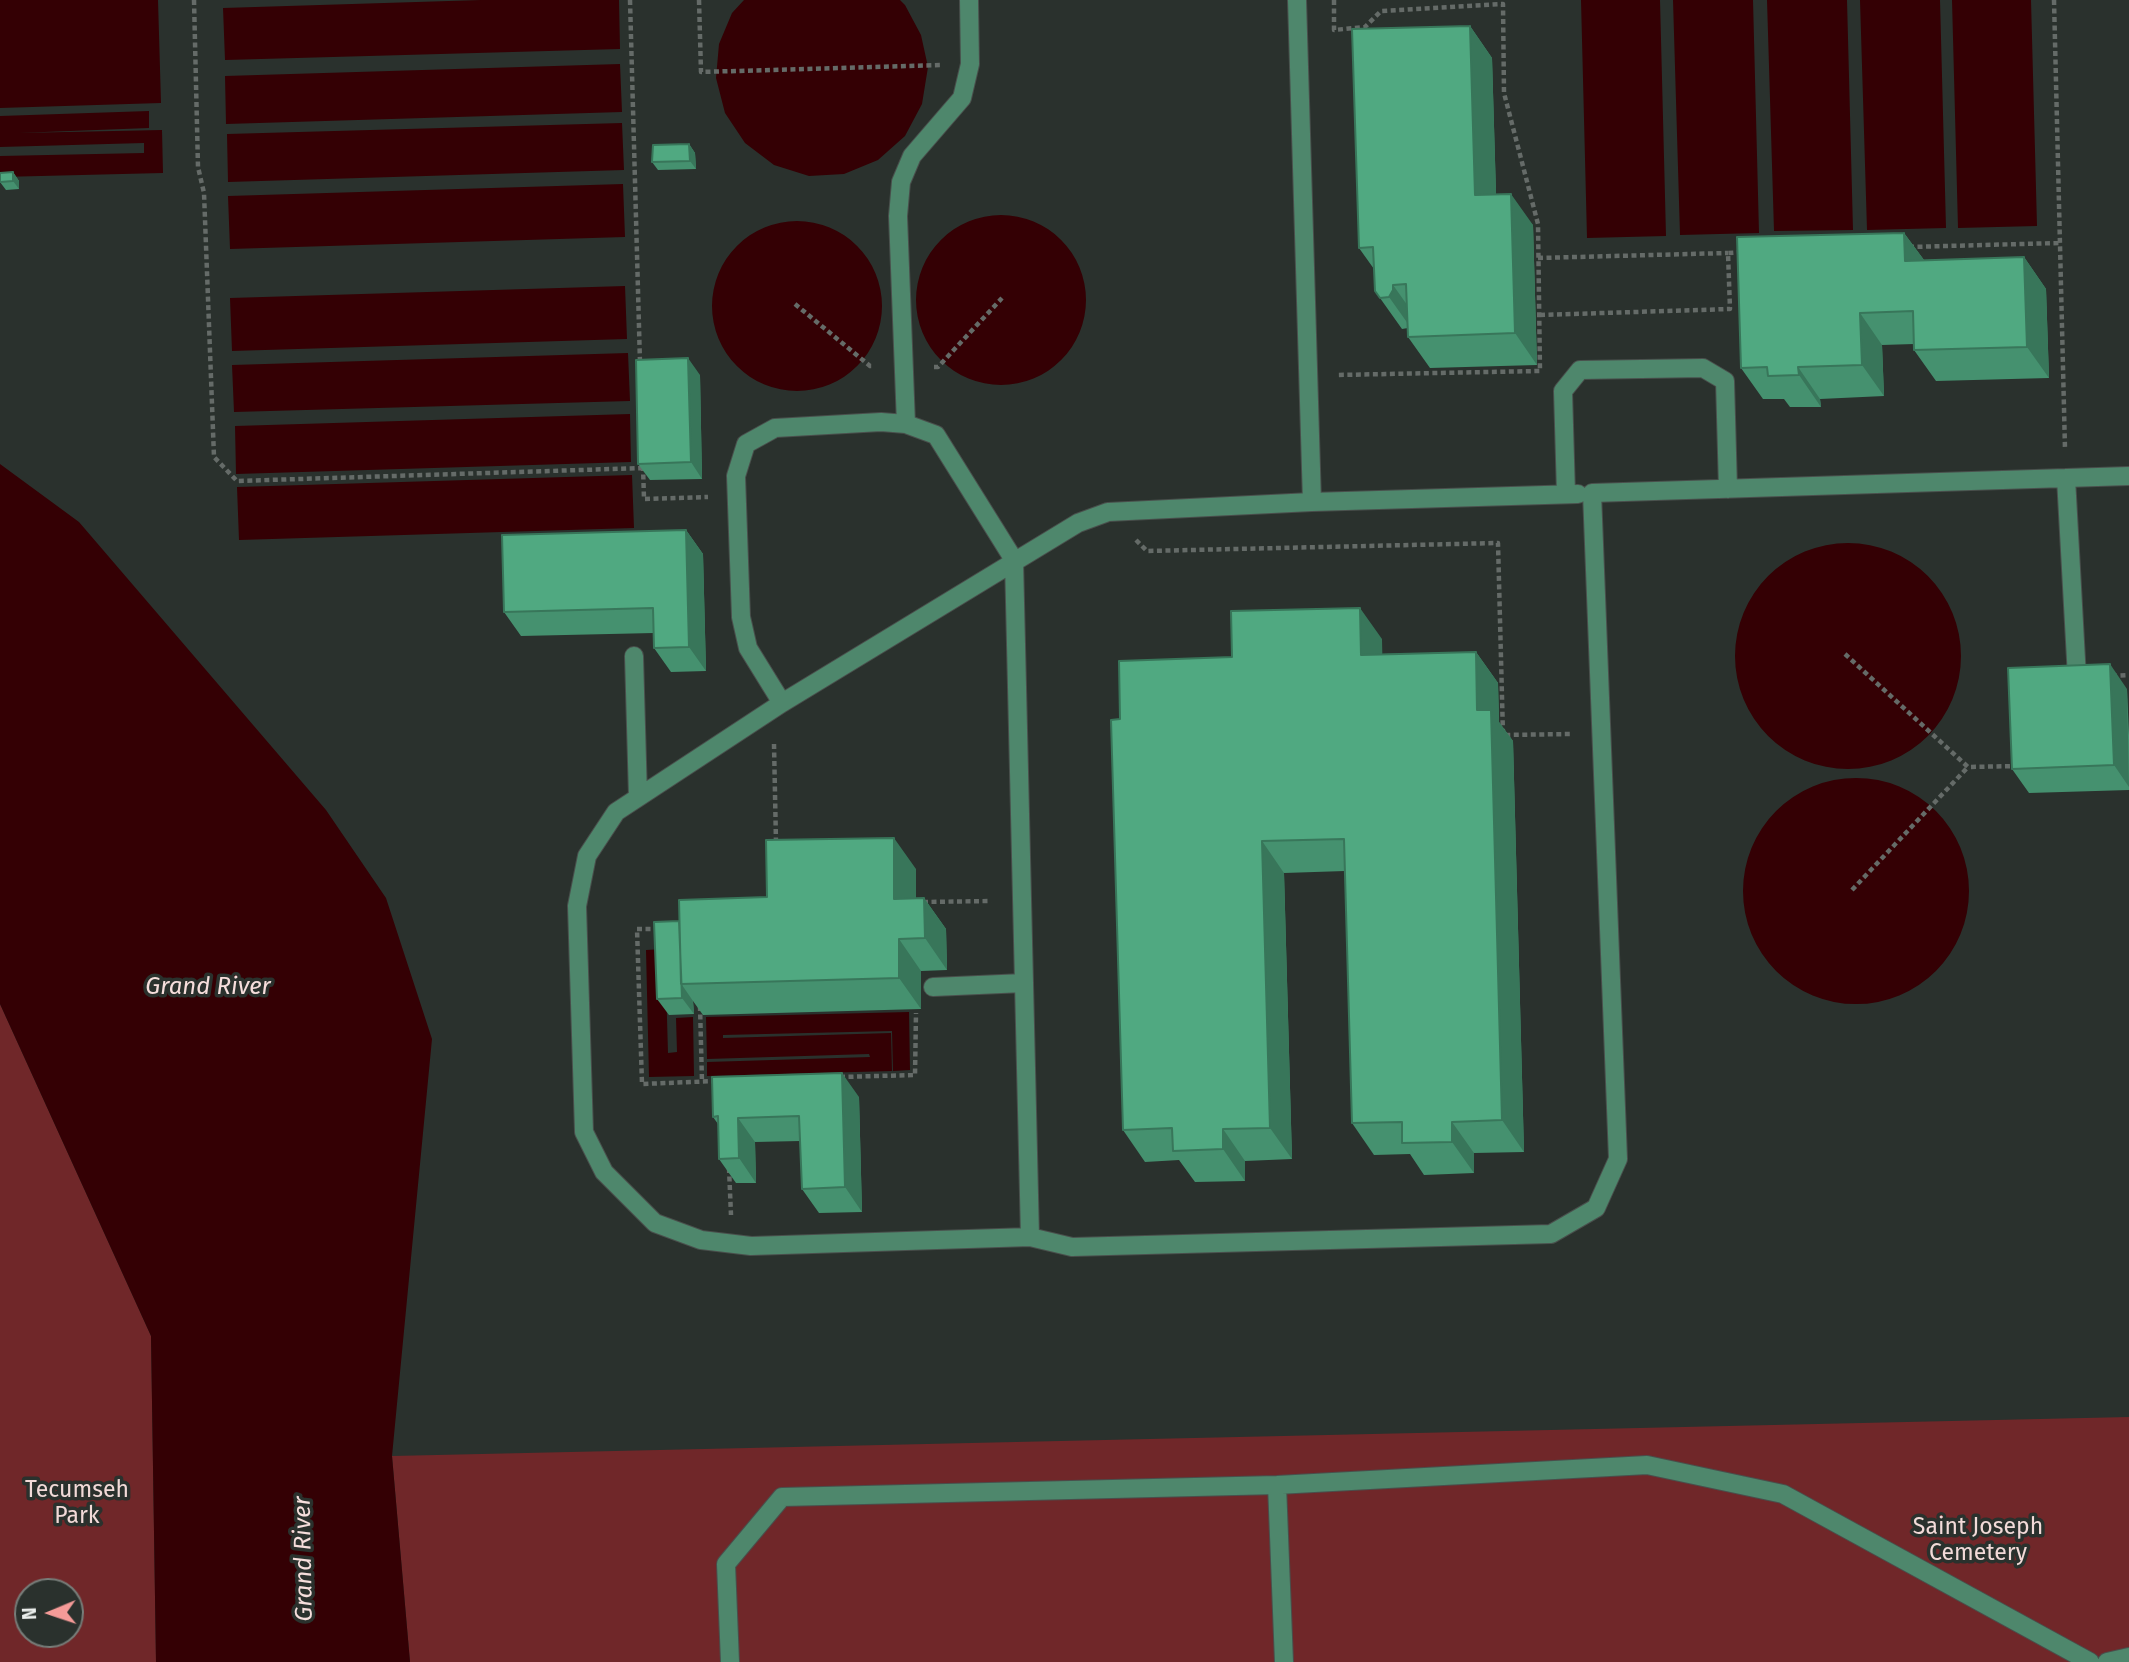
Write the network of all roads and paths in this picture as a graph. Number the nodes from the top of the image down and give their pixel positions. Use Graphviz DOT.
graph roads {
  1 [pos="194,0"];
  2 [pos="630,0"];
  3 [pos="699,0"];
  4 [pos="969,0"];
  5 [pos="1297,0"];
  6 [pos="1334,0"];
  7 [pos="2054,0"];
  8 [pos="970,64"];
  9 [pos="2059,243"];
  10 [pos="1907,247"];
  11 [pos="1755,252"];
  12 [pos="1728,253"];
  13 [pos="1538,258"];
  14 [pos="1002,298"];
  15 [pos="795,303"];
  16 [pos="1540,315"];
  17 [pos="870,366"];
  18 [pos="938,367"];
  19 [pos="640,372"];
  20 [pos="1308,375"];
  21 [pos="906,424"];
  22 [pos="643,454"];
  23 [pos="643,468"];
  24 [pos="2129,476"];
  25 [pos="2066,478"];
  26 [pos="1728,489"];
  27 [pos="1566,494"];
  28 [pos="1592,494"];
  29 [pos="737,496"];
  30 [pos="1312,502"];
  31 [pos="1108,512"];
  32 [pos="1014,560"];
  33 [pos="1845,654"];
  34 [pos="634,656"];
  35 [pos="2129,675"];
  36 [pos="2077,678"];
  37 [pos="778,705"];
  38 [pos="1601,733"];
  39 [pos="2023,766"];
  40 [pos="1968,767"];
  41 [pos="638,797"];
  42 [pos="776,845"];
  43 [pos="1852,890"];
  44 [pos="1023,900"];
  45 [pos="922,902"];
  46 [pos="662,929"];
  47 [pos="1024,984"];
  48 [pos="933,987"];
  49 [pos="700,998"];
  50 [pos="834,1077"];
  51 [pos="725,1081"];
  52 [pos="702,1082"];
  53 [pos="729,1162"];
  54 [pos="1030,1237"];
  55 [pos="732,1244"];
  56 [pos="1277,1485"];
  57 [pos="2129,1657"];
  58 [pos="730,1662"];
  59 [pos="1284,1662"];
  60 [pos="2090,1662"];
  61 [pos="2107,1662"];
  1 -- 23 [label="path"];
  2 -- 19 [label="path"];
  3 -- 8 [label="path"];
  4 -- 8 [label="lane"];
  5 -- 20 [label="lane"];
  6 -- 13 [label="path"];
  7 -- 9 [label="path"];
  8 -- 21 [label="lane"];
  9 -- 10 [label="path"];
  9 -- 25 [label="path"];
  11 -- 12 [label="path"];
  12 -- 13 [label="path"];
  12 -- 16 [label="path"];
  13 -- 16 [label="path"];
  14 -- 18 [label="path"];
  15 -- 17 [label="path"];
  16 -- 20 [label="path"];
  20 -- 30 [label="lane"];
  21 -- 29 [label="lane"];
  21 -- 32 [label="lane"];
  22 -- 23 [label="path"];
  23 -- 29 [label="path"];
  24 -- 25 [label="lane"];
  25 -- 26 [label="lane"];
  25 -- 36 [label="lane"];
  26 -- 27 [label="lane"];
  26 -- 28 [label="lane"];
  27 -- 28 [label="lane"];
  27 -- 30 [label="lane"];
  28 -- 38 [label="lane"];
  29 -- 37 [label="lane"];
  30 -- 31 [label="lane"];
  31 -- 32 [label="lane"];
  31 -- 38 [label="path"];
  32 -- 37 [label="lane"];
  32 -- 44 [label="lane"];
  33 -- 40 [label="path"];
  34 -- 41 [label="lane"];
  35 -- 36 [label="path"];
  37 -- 41 [label="lane"];
  37 -- 42 [label="path"];
  38 -- 54 [label="lane"];
  39 -- 40 [label="path"];
  40 -- 43 [label="path"];
  41 -- 55 [label="lane"];
  44 -- 45 [label="path"];
  44 -- 47 [label="lane"];
  46 -- 52 [label="path"];
  47 -- 48 [label="lane"];
  47 -- 54 [label="lane"];
  48 -- 50 [label="path"];
  49 -- 52 [label="path"];
  51 -- 52 [label="path"];
  53 -- 55 [label="path"];
  54 -- 55 [label="lane"];
  56 -- 58 [label="lane"];
  56 -- 59 [label="lane"];
  56 -- 60 [label="lane"];
  57 -- 61 [label="lane"];
}
